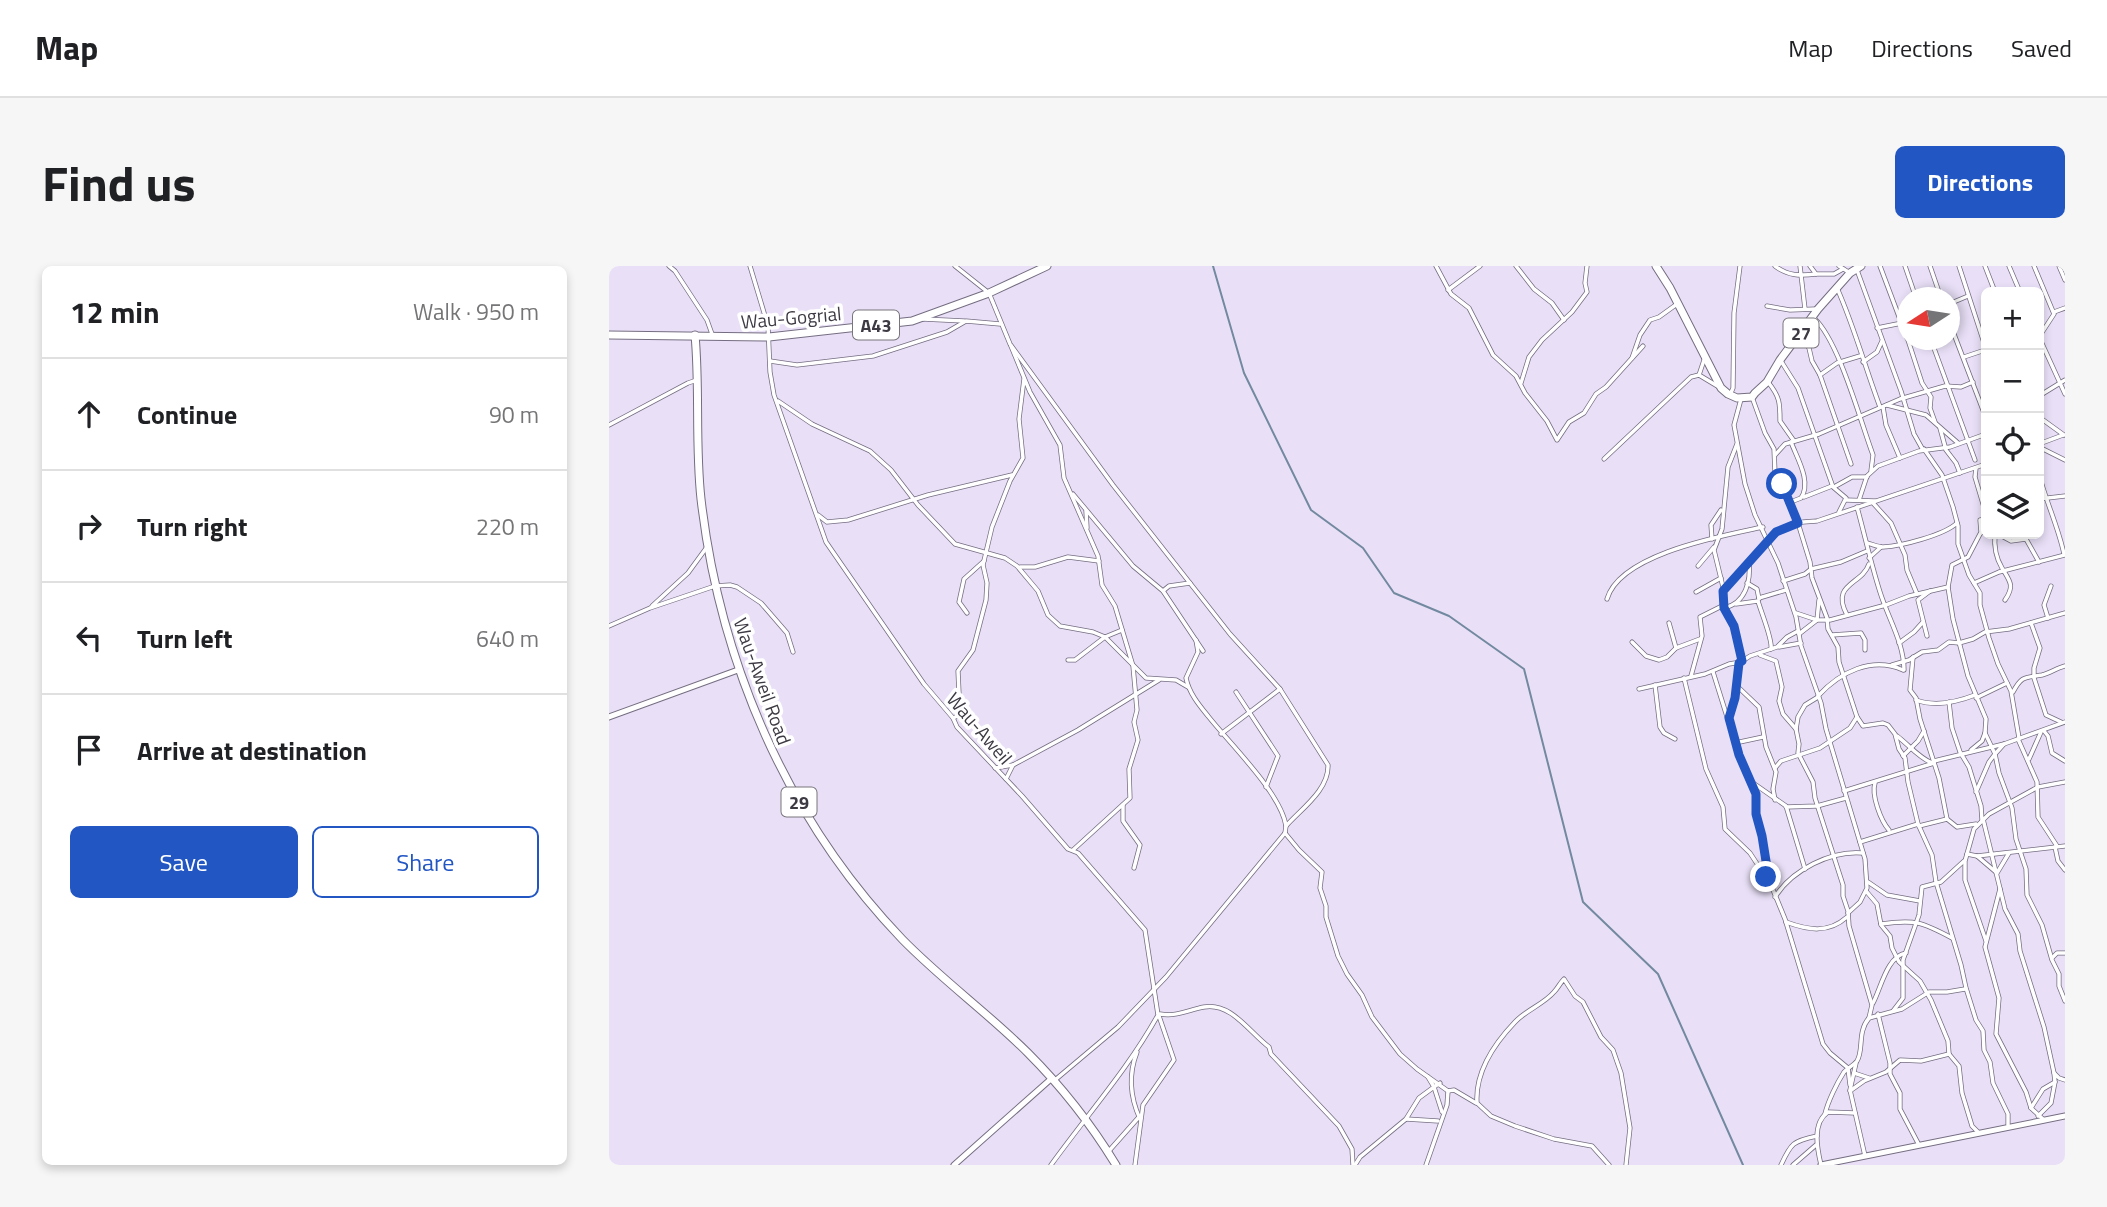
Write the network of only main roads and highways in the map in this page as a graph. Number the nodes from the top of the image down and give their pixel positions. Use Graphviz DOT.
graph roads {
  1 [pos="1047,266"];
  2 [pos="1656,266"];
  3 [pos="1850,269"];
  4 [pos="609,335"];
  5 [pos="695,335"];
  6 [pos="1116,1165"];
  1 -- 5 [label="main road, Wau-Gogrial / A43"];
  2 -- 3 [label="main road, 27"];
  4 -- 5 [label="main road, Wau-Gogrial"];
  5 -- 6 [label="main road, Wau-Aweil Road / 29"];
}
